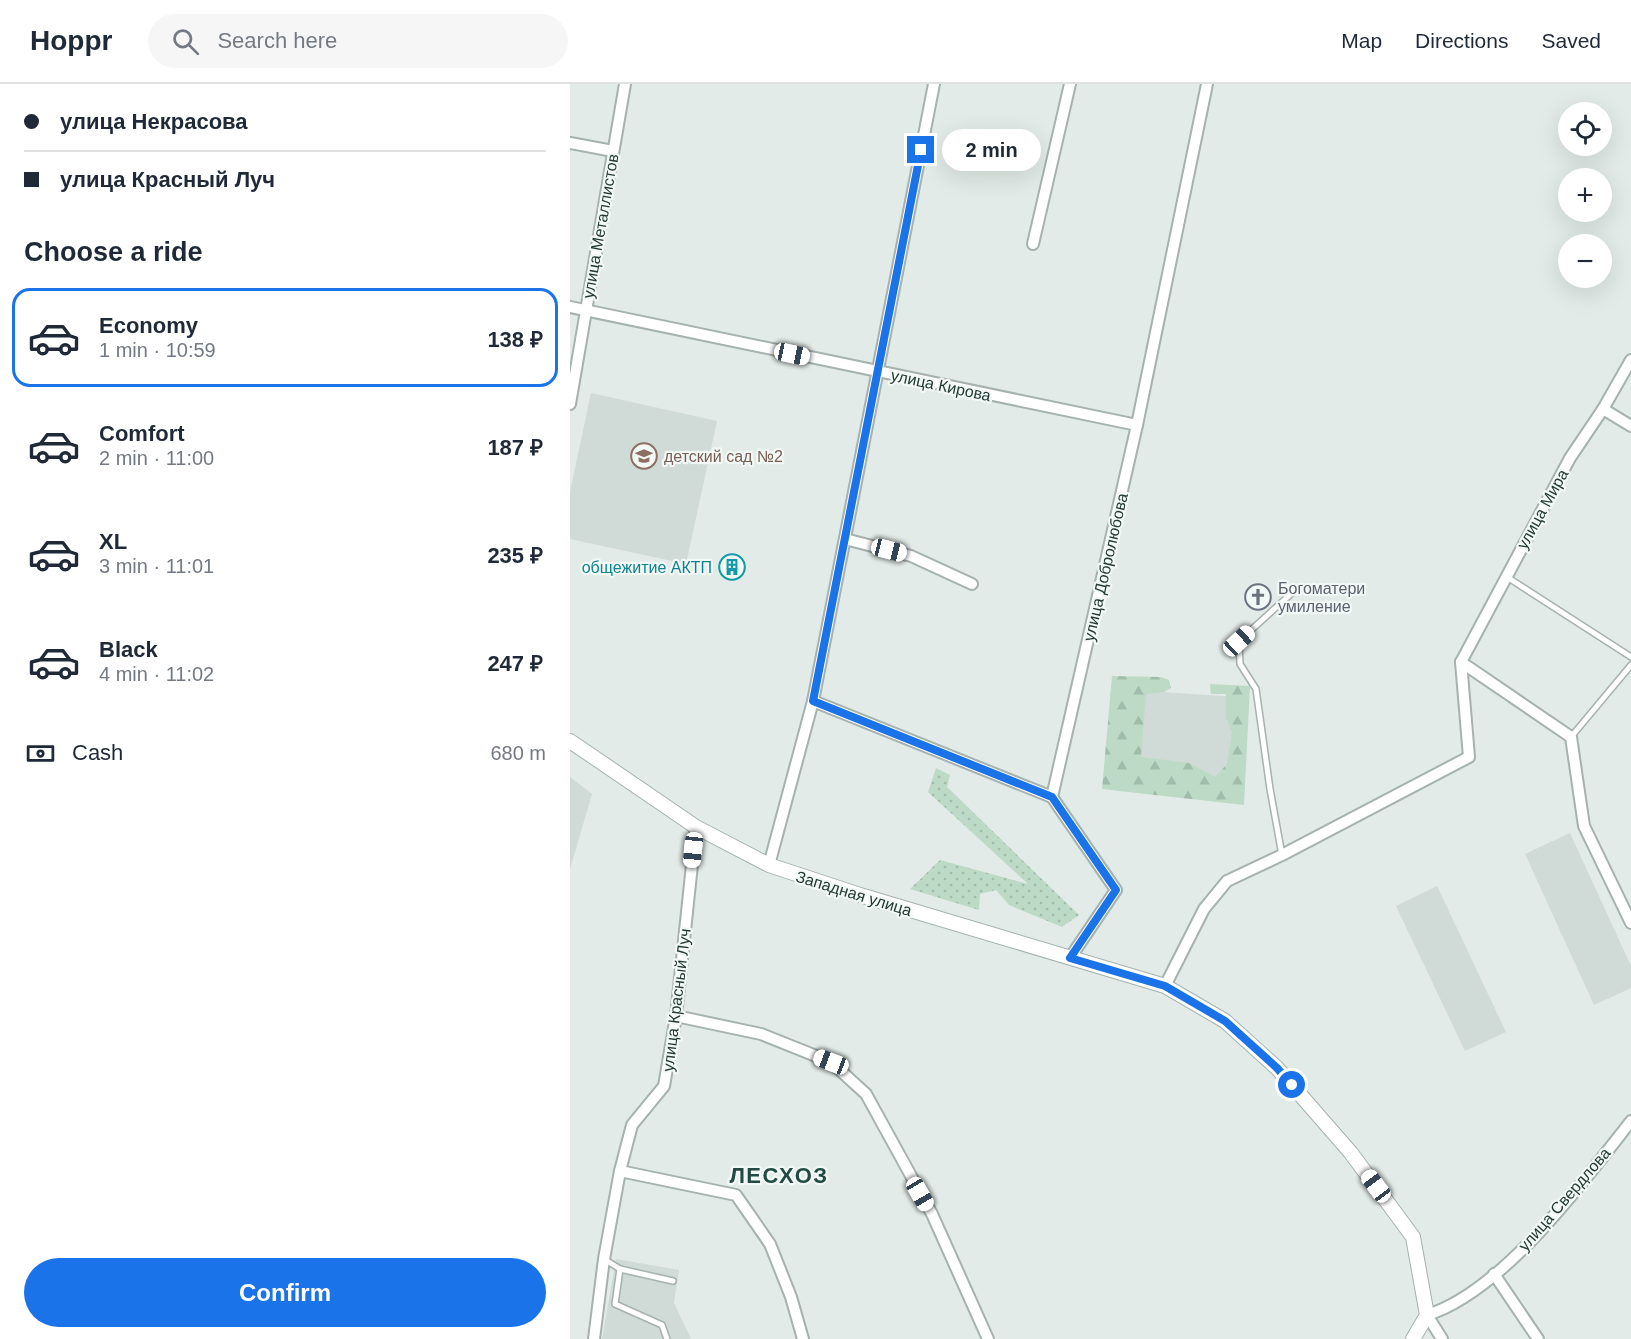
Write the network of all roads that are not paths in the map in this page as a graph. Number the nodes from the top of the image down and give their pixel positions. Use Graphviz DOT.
graph roads {
  1 [pos="625,84"];
  2 [pos="934,84"];
  3 [pos="1070,84"];
  4 [pos="1207,84"];
  5 [pos="570,143"];
  6 [pos="613,152"];
  7 [pos="1033,244"];
  8 [pos="570,307"];
  9 [pos="586,310"];
  10 [pos="1631,360"];
  11 [pos="878,372"];
  12 [pos="570,404"];
  13 [pos="1603,409"];
  14 [pos="1137,425"];
  15 [pos="1631,426"];
  16 [pos="845,539"];
  17 [pos="1506,576"];
  18 [pos="972,584"];
  19 [pos="1293,592"];
  20 [pos="1631,657"];
  21 [pos="1461,662"];
  22 [pos="1631,665"];
  23 [pos="813,701"];
  24 [pos="1572,737"];
  25 [pos="570,741"];
  26 [pos="1052,797"];
  27 [pos="696,827"];
  28 [pos="1282,855"];
  29 [pos="769,865"];
  30 [pos="1631,923"];
  31 [pos="1070,958"];
  32 [pos="1165,986"];
  33 [pos="676,1016"];
  34 [pos="1631,1121"];
  35 [pos="620,1171"];
  36 [pos="604,1259"];
  37 [pos="621,1269"];
  38 [pos="1494,1275"];
  39 [pos="673,1281"];
  40 [pos="1427,1315"];
  41 [pos="594,1339"];
  42 [pos="667,1339"];
  43 [pos="803,1339"];
  44 [pos="988,1339"];
  45 [pos="1413,1339"];
  46 [pos="1442,1339"];
  47 [pos="1538,1339"];
  1 -- 6 [label="street, улица Металлистов"];
  2 -- 11 [label="street"];
  3 -- 7 [label="street"];
  4 -- 14 [label="street, улица Добролюбова"];
  5 -- 6 [label="street"];
  6 -- 9 [label="street, улица Металлистов"];
  8 -- 9 [label="street, улица Кирова"];
  9 -- 11 [label="street, улица Кирова"];
  9 -- 12 [label="street, улица Металлистов"];
  10 -- 13 [label="street, улица Мира"];
  11 -- 14 [label="street, улица Кирова"];
  11 -- 16 [label="street"];
  13 -- 15 [label="street"];
  13 -- 17 [label="street, улица Мира"];
  14 -- 26 [label="street, улица Добролюбова"];
  16 -- 18 [label="street"];
  16 -- 23 [label="street"];
  17 -- 20 [label="lane"];
  17 -- 21 [label="street, улица Мира"];
  19 -- 28 [label="lane"];
  21 -- 24 [label="street"];
  21 -- 28 [label="street"];
  22 -- 24 [label="lane"];
  23 -- 26 [label="street"];
  23 -- 29 [label="street"];
  24 -- 30 [label="street"];
  25 -- 27 [label="street, Западная улица"];
  26 -- 31 [label="street"];
  27 -- 29 [label="street, Западная улица"];
  27 -- 33 [label="street, улица Красный Луч"];
  28 -- 32 [label="street"];
  29 -- 31 [label="street, Западная улица"];
  31 -- 32 [label="street, Западная улица"];
  32 -- 40 [label="street, Западная улица"];
  33 -- 35 [label="street, улица Красный Луч"];
  33 -- 44 [label="street"];
  34 -- 38 [label="street, улица Свердлова"];
  35 -- 36 [label="street, улица Красный Луч"];
  35 -- 43 [label="street"];
  36 -- 37 [label="lane"];
  36 -- 41 [label="street, улица Красный Луч"];
  37 -- 39 [label="lane"];
  37 -- 42 [label="lane"];
  38 -- 40 [label="street, улица Свердлова"];
  38 -- 47 [label="street"];
  40 -- 45 [label="street"];
  40 -- 46 [label="street"];
}
